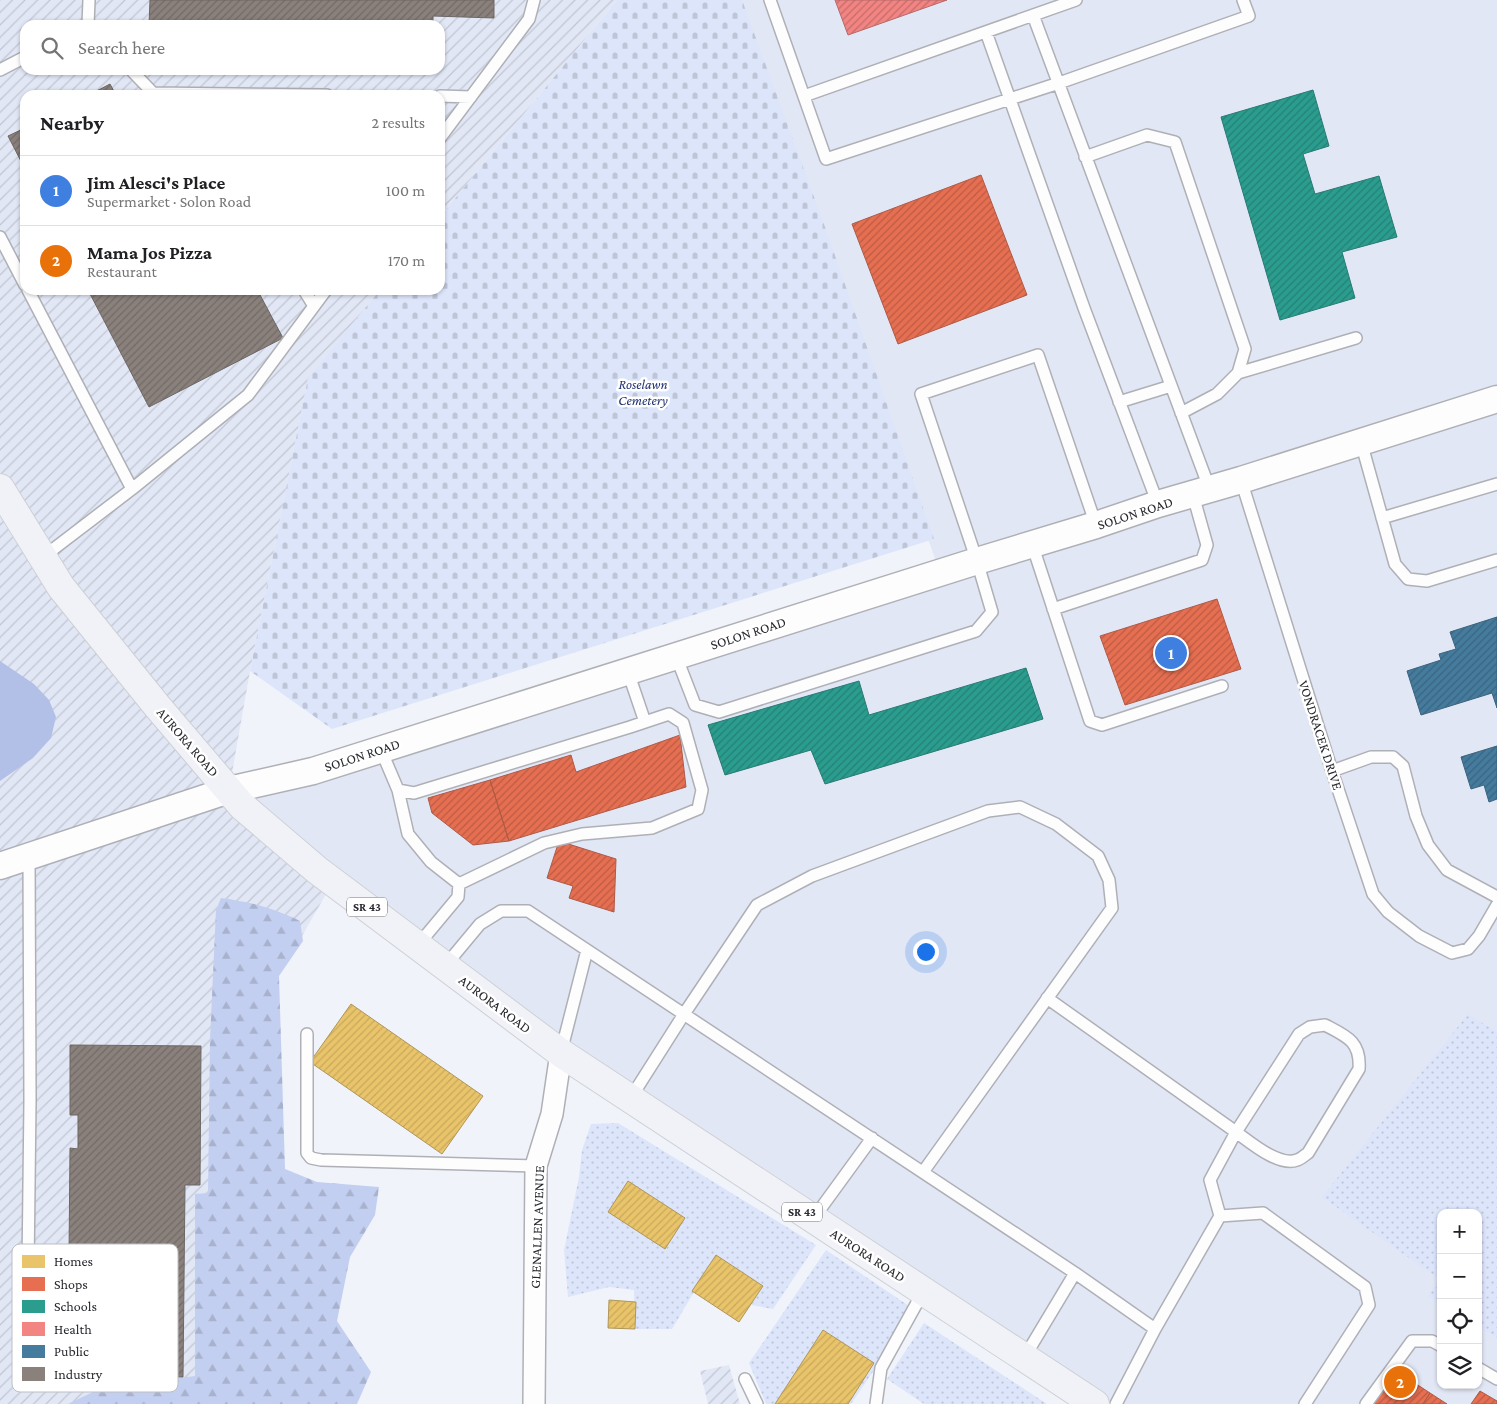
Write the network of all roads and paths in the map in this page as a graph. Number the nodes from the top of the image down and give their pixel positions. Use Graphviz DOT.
graph roads {
  1 [pos="89,0"];
  2 [pos="534,0"];
  3 [pos="770,0"];
  4 [pos="1076,0"];
  5 [pos="1243,0"];
  6 [pos="1034,15"];
  7 [pos="88,20"];
  8 [pos="986,32"];
  9 [pos="20,60"];
  10 [pos="0,70"];
  11 [pos="136,75"];
  12 [pos="1058,83"];
  13 [pos="150,90"];
  14 [pos="445,96"];
  15 [pos="804,96"];
  16 [pos="471,97"];
  17 [pos="1010,100"];
  18 [pos="445,131"];
  19 [pos="1086,156"];
  20 [pos="0,237"];
  21 [pos="20,275"];
  22 [pos="31,295"];
  23 [pos="307,295"];
  24 [pos="322,295"];
  25 [pos="314,306"];
  26 [pos="1356,338"];
  27 [pos="1238,373"];
  28 [pos="1171,386"];
  29 [pos="1497,400"];
  30 [pos="1119,402"];
  31 [pos="1181,413"];
  32 [pos="1361,442"];
  33 [pos="1241,480"];
  34 [pos="1497,484"];
  35 [pos="0,488"];
  36 [pos="132,489"];
  37 [pos="1201,492"];
  38 [pos="1158,504"];
  39 [pos="1382,518"];
  40 [pos="1096,526"];
  41 [pos="1032,544"];
  42 [pos="43,558"];
  43 [pos="1497,560"];
  44 [pos="977,561"];
  45 [pos="1053,609"];
  46 [pos="676,656"];
  47 [pos="628,672"];
  48 [pos="1222,686"];
  49 [pos="645,722"];
  50 [pos="381,750"];
  51 [pos="1332,771"];
  52 [pos="228,790"];
  53 [pos="398,790"];
  54 [pos="29,856"];
  55 [pos="0,866"];
  56 [pos="459,884"];
  57 [pos="1497,897"];
  58 [pos="1497,905"];
  59 [pos="418,945"];
  60 [pos="587,950"];
  61 [pos="445,966"];
  62 [pos="1047,998"];
  63 [pos="684,1014"];
  64 [pos="308,1034"];
  65 [pos="561,1053"];
  66 [pos="630,1099"];
  67 [pos="1236,1132"];
  68 [pos="872,1138"];
  69 [pos="536,1166"];
  70 [pos="923,1172"];
  71 [pos="1220,1216"];
  72 [pos="813,1219"];
  73 [pos="28,1244"];
  74 [pos="1075,1273"];
  75 [pos="923,1292"];
  76 [pos="1155,1329"];
  77 [pos="1437,1344"];
  78 [pos="1024,1358"];
  79 [pos="1482,1370"];
  80 [pos="746,1379"];
  81 [pos="1497,1379"];
  82 [pos="534,1404"];
  83 [pos="757,1404"];
  84 [pos="876,1404"];
  85 [pos="1095,1404"];
  86 [pos="1116,1404"];
  87 [pos="1305,1404"];
  88 [pos="1366,1404"];
  1 -- 7 [label="lane"];
  2 -- 16 [label="lane"];
  3 -- 15 [label="lane"];
  4 -- 6 [label="lane"];
  5 -- 12 [label="lane"];
  6 -- 8 [label="lane"];
  6 -- 12 [label="lane"];
  8 -- 15 [label="lane"];
  8 -- 17 [label="lane"];
  9 -- 10 [label="lane"];
  11 -- 13 [label="lane"];
  12 -- 17 [label="lane"];
  12 -- 19 [label="lane"];
  14 -- 16 [label="lane"];
  15 -- 17 [label="lane"];
  16 -- 18 [label="lane"];
  17 -- 30 [label="lane"];
  19 -- 27 [label="lane"];
  19 -- 28 [label="lane"];
  20 -- 21 [label="lane"];
  22 -- 36 [label="lane"];
  23 -- 25 [label="lane"];
  24 -- 25 [label="lane"];
  25 -- 36 [label="lane"];
  26 -- 27 [label="lane"];
  27 -- 31 [label="lane"];
  28 -- 30 [label="lane"];
  28 -- 31 [label="lane"];
  29 -- 32 [label="street, SOLON ROAD"];
  30 -- 38 [label="lane"];
  31 -- 37 [label="lane"];
  32 -- 33 [label="street, SOLON ROAD"];
  32 -- 39 [label="lane"];
  33 -- 37 [label="street, SOLON ROAD"];
  33 -- 51 [label="lane, VONDRACEK DRIVE"];
  34 -- 39 [label="lane"];
  35 -- 42 [label="main road, AURORA ROAD / SR 43"];
  36 -- 42 [label="lane"];
  37 -- 38 [label="street, SOLON ROAD"];
  37 -- 45 [label="lane"];
  38 -- 40 [label="street, SOLON ROAD"];
  39 -- 43 [label="lane"];
  40 -- 41 [label="street, SOLON ROAD"];
  40 -- 44 [label="lane"];
  41 -- 44 [label="street, SOLON ROAD"];
  41 -- 45 [label="lane"];
  42 -- 52 [label="main road, AURORA ROAD / SR 43"];
  44 -- 46 [label="street, SOLON ROAD"];
  44 -- 46 [label="lane"];
  45 -- 48 [label="lane"];
  46 -- 47 [label="street, SOLON ROAD"];
  47 -- 49 [label="lane"];
  47 -- 50 [label="street, SOLON ROAD"];
  49 -- 53 [label="lane"];
  49 -- 56 [label="lane"];
  50 -- 52 [label="street, SOLON ROAD"];
  50 -- 53 [label="lane"];
  51 -- 57 [label="lane"];
  51 -- 58 [label="lane, VONDRACEK DRIVE"];
  52 -- 54 [label="street, SOLON ROAD"];
  52 -- 59 [label="main road, AURORA ROAD / SR 43"];
  53 -- 56 [label="lane"];
  54 -- 55 [label="street, SOLON ROAD"];
  54 -- 73 [label="lane"];
  56 -- 59 [label="lane"];
  59 -- 61 [label="main road, AURORA ROAD / SR 43"];
  60 -- 61 [label="lane"];
  60 -- 63 [label="lane"];
  60 -- 65 [label="lane"];
  61 -- 65 [label="main road, AURORA ROAD / SR 43"];
  62 -- 63 [label="lane"];
  62 -- 67 [label="lane"];
  62 -- 70 [label="lane"];
  63 -- 66 [label="lane"];
  63 -- 68 [label="lane"];
  64 -- 69 [label="lane"];
  65 -- 66 [label="main road, AURORA ROAD / SR 43"];
  65 -- 69 [label="street, GLENALLEN AVENUE"];
  66 -- 72 [label="main road, AURORA ROAD / SR 43"];
  67 -- 67 [label="lane"];
  67 -- 71 [label="lane"];
  68 -- 70 [label="lane"];
  68 -- 72 [label="lane"];
  69 -- 82 [label="street, GLENALLEN AVENUE"];
  70 -- 74 [label="lane"];
  71 -- 76 [label="lane"];
  71 -- 87 [label="lane"];
  72 -- 75 [label="main road, AURORA ROAD / SR 43"];
  74 -- 76 [label="lane"];
  74 -- 78 [label="lane"];
  75 -- 78 [label="main road, AURORA ROAD / SR 43"];
  75 -- 84 [label="lane"];
  76 -- 86 [label="lane"];
  77 -- 88 [label="lane"];
  78 -- 85 [label="main road, AURORA ROAD / SR 43"];
  79 -- 81 [label="lane"];
  80 -- 83 [label="lane"];
}
